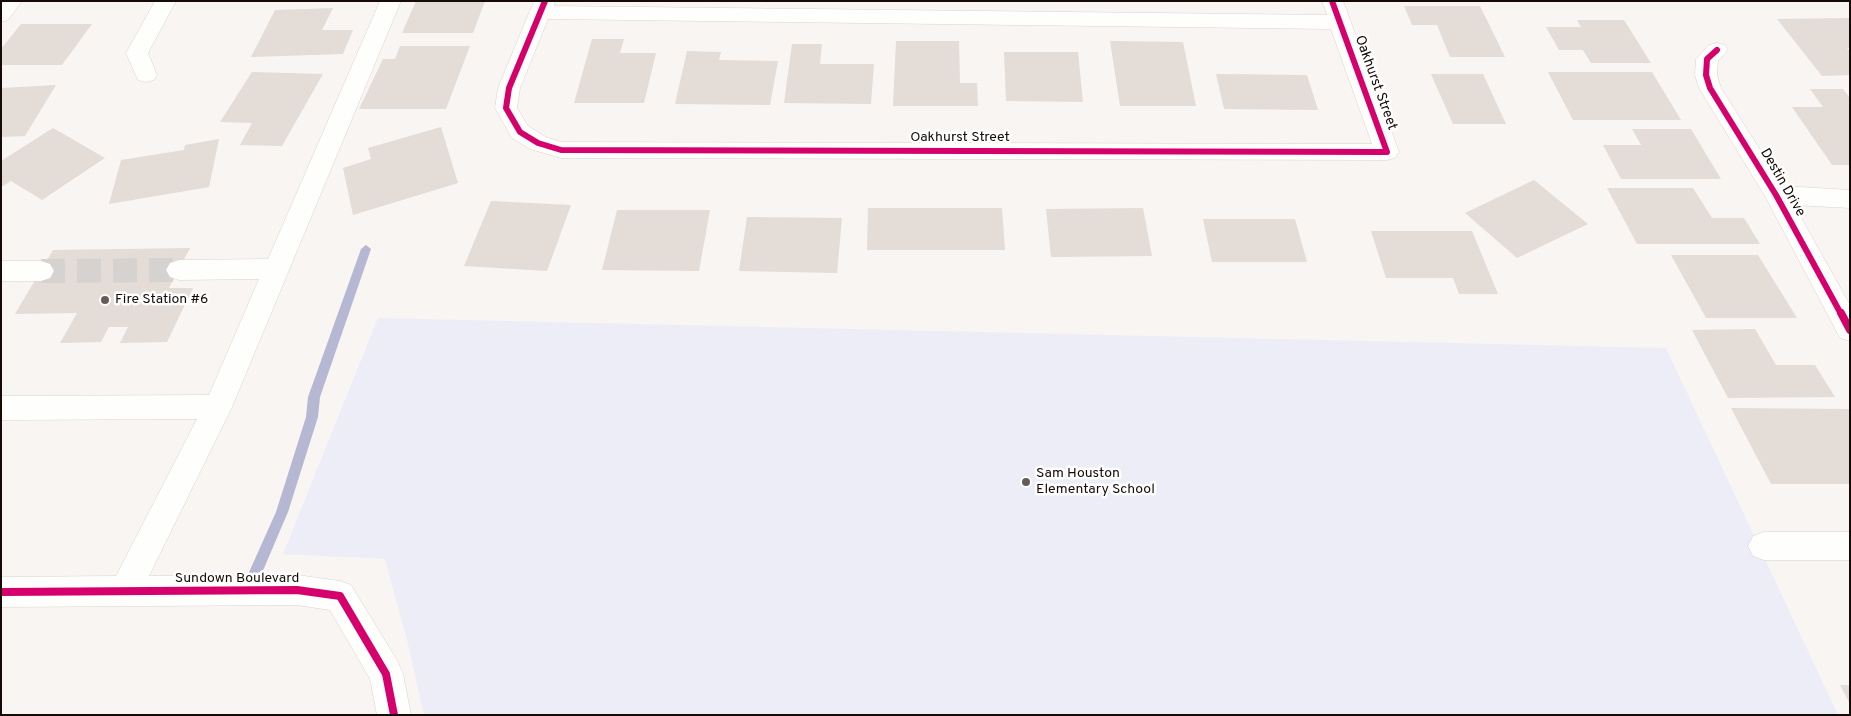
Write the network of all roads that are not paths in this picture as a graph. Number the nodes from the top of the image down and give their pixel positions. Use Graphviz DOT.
graph roads {
  1 [pos="12,1"];
  2 [pos="166,1"];
  3 [pos="392,1"];
  4 [pos="543,7"];
  5 [pos="1336,12"];
  6 [pos="1,15"];
  7 [pos="1717,50"];
  8 [pos="146,75"];
  9 [pos="1776,195"];
  10 [pos="1850,199"];
  11 [pos="277,269"];
  12 [pos="179,270"];
  13 [pos="1,271"];
  14 [pos="41,271"];
  15 [pos="1850,330"];
  16 [pos="218,407"];
  17 [pos="1,408"];
  18 [pos="1764,546"];
  19 [pos="1850,546"];
  20 [pos="125,591"];
  21 [pos="1,592"];
  22 [pos="394,715"];
  1 -- 6 [label="street"];
  2 -- 8 [label="street"];
  3 -- 11 [label="street"];
  4 -- 5 [label="street"];
  4 -- 5 [label="street, Oakhurst Street"];
  7 -- 9 [label="street, Destin Drive"];
  9 -- 10 [label="street"];
  9 -- 15 [label="street, Destin Drive"];
  11 -- 12 [label="street"];
  11 -- 16 [label="street"];
  13 -- 14 [label="street"];
  16 -- 17 [label="street"];
  16 -- 20 [label="street"];
  18 -- 19 [label="street"];
  20 -- 21 [label="street, Sundown Boulevard"];
  20 -- 22 [label="street, Sundown Boulevard"];
}
